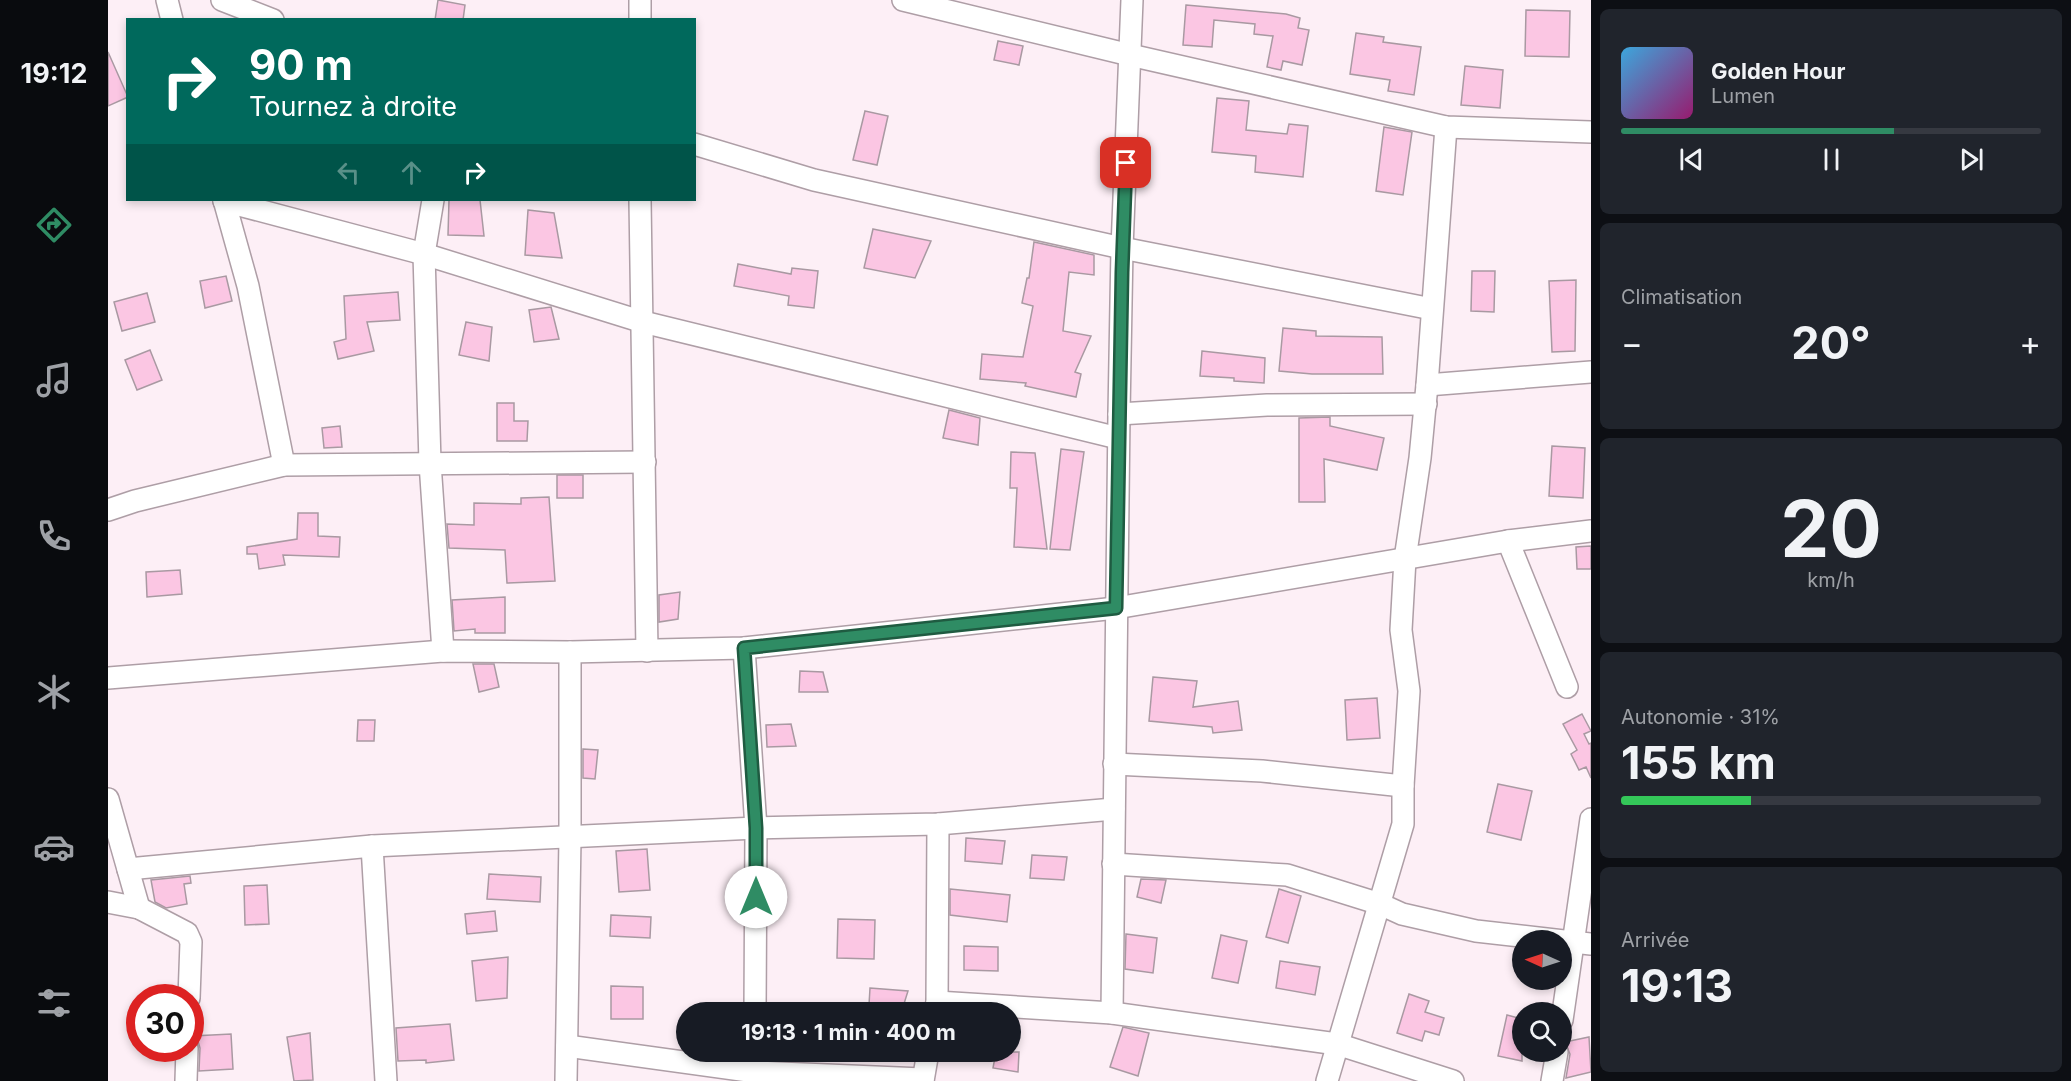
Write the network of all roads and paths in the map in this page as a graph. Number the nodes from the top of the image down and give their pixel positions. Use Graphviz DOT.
graph roads {
  1 [pos="167,0"];
  2 [pos="222,0"];
  3 [pos="640,0"];
  4 [pos="903,0"];
  5 [pos="1132,0"];
  6 [pos="172,18"];
  7 [pos="268,18"];
  8 [pos="640,18"];
  9 [pos="1131,55"];
  10 [pos="1446,128"];
  11 [pos="1591,132"];
  12 [pos="696,145"];
  13 [pos="224,201"];
  14 [pos="228,201"];
  15 [pos="433,201"];
  16 [pos="640,201"];
  17 [pos="1122,248"];
  18 [pos="423,254"];
  19 [pos="1432,309"];
  20 [pos="643,322"];
  21 [pos="1591,372"];
  22 [pos="1426,394"];
  23 [pos="1119,414"];
  24 [pos="1118,438"];
  25 [pos="645,462"];
  26 [pos="430,463"];
  27 [pos="284,465"];
  28 [pos="108,510"];
  29 [pos="1591,531"];
  30 [pos="1508,541"];
  31 [pos="1405,559"];
  32 [pos="1116,608"];
  33 [pos="744,648"];
  34 [pos="443,651"];
  35 [pos="647,651"];
  36 [pos="570,652"];
  37 [pos="108,678"];
  38 [pos="1567,687"];
  39 [pos="1114,764"];
  40 [pos="1403,786"];
  41 [pos="108,799"];
  42 [pos="1114,809"];
  43 [pos="1591,819"];
  44 [pos="938,824"];
  45 [pos="756,828"];
  46 [pos="570,838"];
  47 [pos="372,846"];
  48 [pos="1113,864"];
  49 [pos="128,870"];
  50 [pos="108,902"];
  51 [pos="1380,904"];
  52 [pos="139,908"];
  53 [pos="1582,943"];
  54 [pos="190,984"];
  55 [pos="755,1002"];
  56 [pos="936,1002"];
  57 [pos="1567,1002"];
  58 [pos="1021,1010"];
  59 [pos="1112,1013"];
  60 [pos="1337,1044"];
  61 [pos="567,1046"];
  62 [pos="187,1062"];
  63 [pos="926,1062"];
  64 [pos="1555,1062"];
  65 [pos="755,1068"];
  66 [pos="923,1080"];
  67 [pos="186,1081"];
  68 [pos="386,1081"];
  69 [pos="566,1081"];
  70 [pos="1327,1081"];
  71 [pos="1453,1081"];
  72 [pos="1552,1081"];
  1 -- 6 [label="street"];
  2 -- 7 [label="street"];
  3 -- 8 [label="street"];
  4 -- 9 [label="street"];
  5 -- 9 [label="street"];
  9 -- 10 [label="street"];
  9 -- 17 [label="street"];
  10 -- 11 [label="street"];
  10 -- 19 [label="street"];
  12 -- 17 [label="street"];
  13 -- 27 [label="street"];
  14 -- 18 [label="street"];
  15 -- 18 [label="street"];
  16 -- 20 [label="street"];
  17 -- 19 [label="street"];
  17 -- 23 [label="street"];
  18 -- 20 [label="street"];
  18 -- 26 [label="street"];
  19 -- 22 [label="street"];
  20 -- 24 [label="street"];
  20 -- 25 [label="street"];
  21 -- 22 [label="street"];
  22 -- 23 [label="street"];
  22 -- 31 [label="street"];
  23 -- 24 [label="street"];
  24 -- 32 [label="street"];
  25 -- 26 [label="street"];
  25 -- 35 [label="street"];
  26 -- 27 [label="street"];
  26 -- 34 [label="street"];
  27 -- 28 [label="street"];
  29 -- 30 [label="street"];
  30 -- 31 [label="street"];
  30 -- 38 [label="street"];
  31 -- 32 [label="street"];
  31 -- 40 [label="street"];
  32 -- 33 [label="street"];
  32 -- 39 [label="street"];
  33 -- 35 [label="street"];
  33 -- 45 [label="street"];
  34 -- 36 [label="street"];
  34 -- 37 [label="street"];
  35 -- 36 [label="street"];
  36 -- 46 [label="street"];
  39 -- 40 [label="street"];
  39 -- 42 [label="street"];
  40 -- 51 [label="street"];
  41 -- 49 [label="street"];
  42 -- 44 [label="street"];
  42 -- 48 [label="street"];
  43 -- 53 [label="street"];
  44 -- 45 [label="street"];
  44 -- 56 [label="street"];
  45 -- 46 [label="street"];
  45 -- 55 [label="street"];
  46 -- 47 [label="street"];
  46 -- 61 [label="street"];
  47 -- 49 [label="street"];
  47 -- 68 [label="street"];
  48 -- 51 [label="street"];
  48 -- 59 [label="street"];
  49 -- 52 [label="street"];
  50 -- 52 [label="street"];
  51 -- 53 [label="street"];
  51 -- 60 [label="street"];
  52 -- 54 [label="street"];
  53 -- 57 [label="street"];
  58 -- 59 [label="street"];
  59 -- 60 [label="street"];
  60 -- 70 [label="street"];
  60 -- 71 [label="street"];
  61 -- 65 [label="street"];
  61 -- 69 [label="street"];
  62 -- 67 [label="street"];
  63 -- 66 [label="street"];
  64 -- 72 [label="street"];
  65 -- 66 [label="street"];
}
